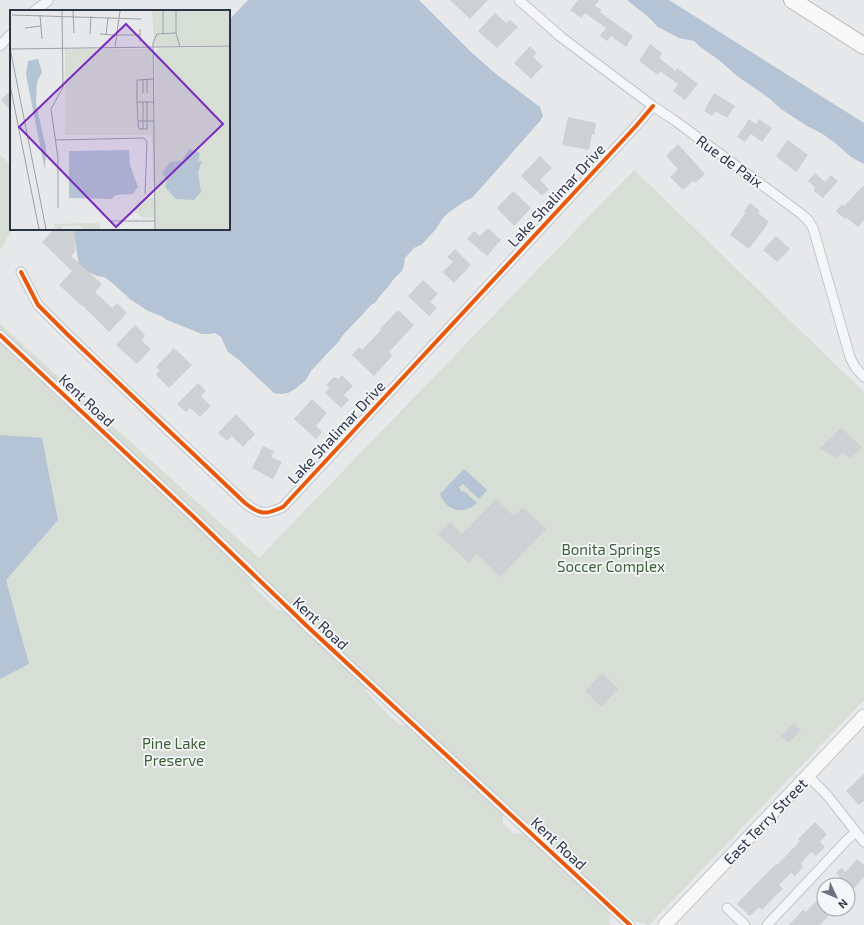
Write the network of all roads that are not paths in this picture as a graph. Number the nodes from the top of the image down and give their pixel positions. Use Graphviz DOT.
graph roads {
  1 [pos="518,0"];
  2 [pos="792,0"];
  3 [pos="48,1"];
  4 [pos="35,10"];
  5 [pos="10,35"];
  6 [pos="0,46"];
  7 [pos="864,46"];
  8 [pos="653,106"];
  9 [pos="21,272"];
  10 [pos="0,335"];
  11 [pos="864,377"];
  12 [pos="864,716"];
  13 [pos="808,776"];
  14 [pos="856,832"];
  15 [pos="864,842"];
  16 [pos="727,908"];
  17 [pos="630,925"];
  18 [pos="664,925"];
  19 [pos="745,925"];
  20 [pos="767,925"];
  1 -- 8 [label="street, Rue de Paix"];
  2 -- 7 [label="highway"];
  3 -- 4 [label="street"];
  5 -- 6 [label="street"];
  8 -- 9 [label="street, Lake Shalimar Drive"];
  8 -- 11 [label="street, Rue de Paix"];
  10 -- 17 [label="street, Kent Road"];
  12 -- 13 [label="street, East Terry Street"];
  13 -- 14 [label="street"];
  13 -- 18 [label="street, East Terry Street"];
  14 -- 15 [label="street"];
  14 -- 20 [label="street"];
  16 -- 19 [label="street"];
}
